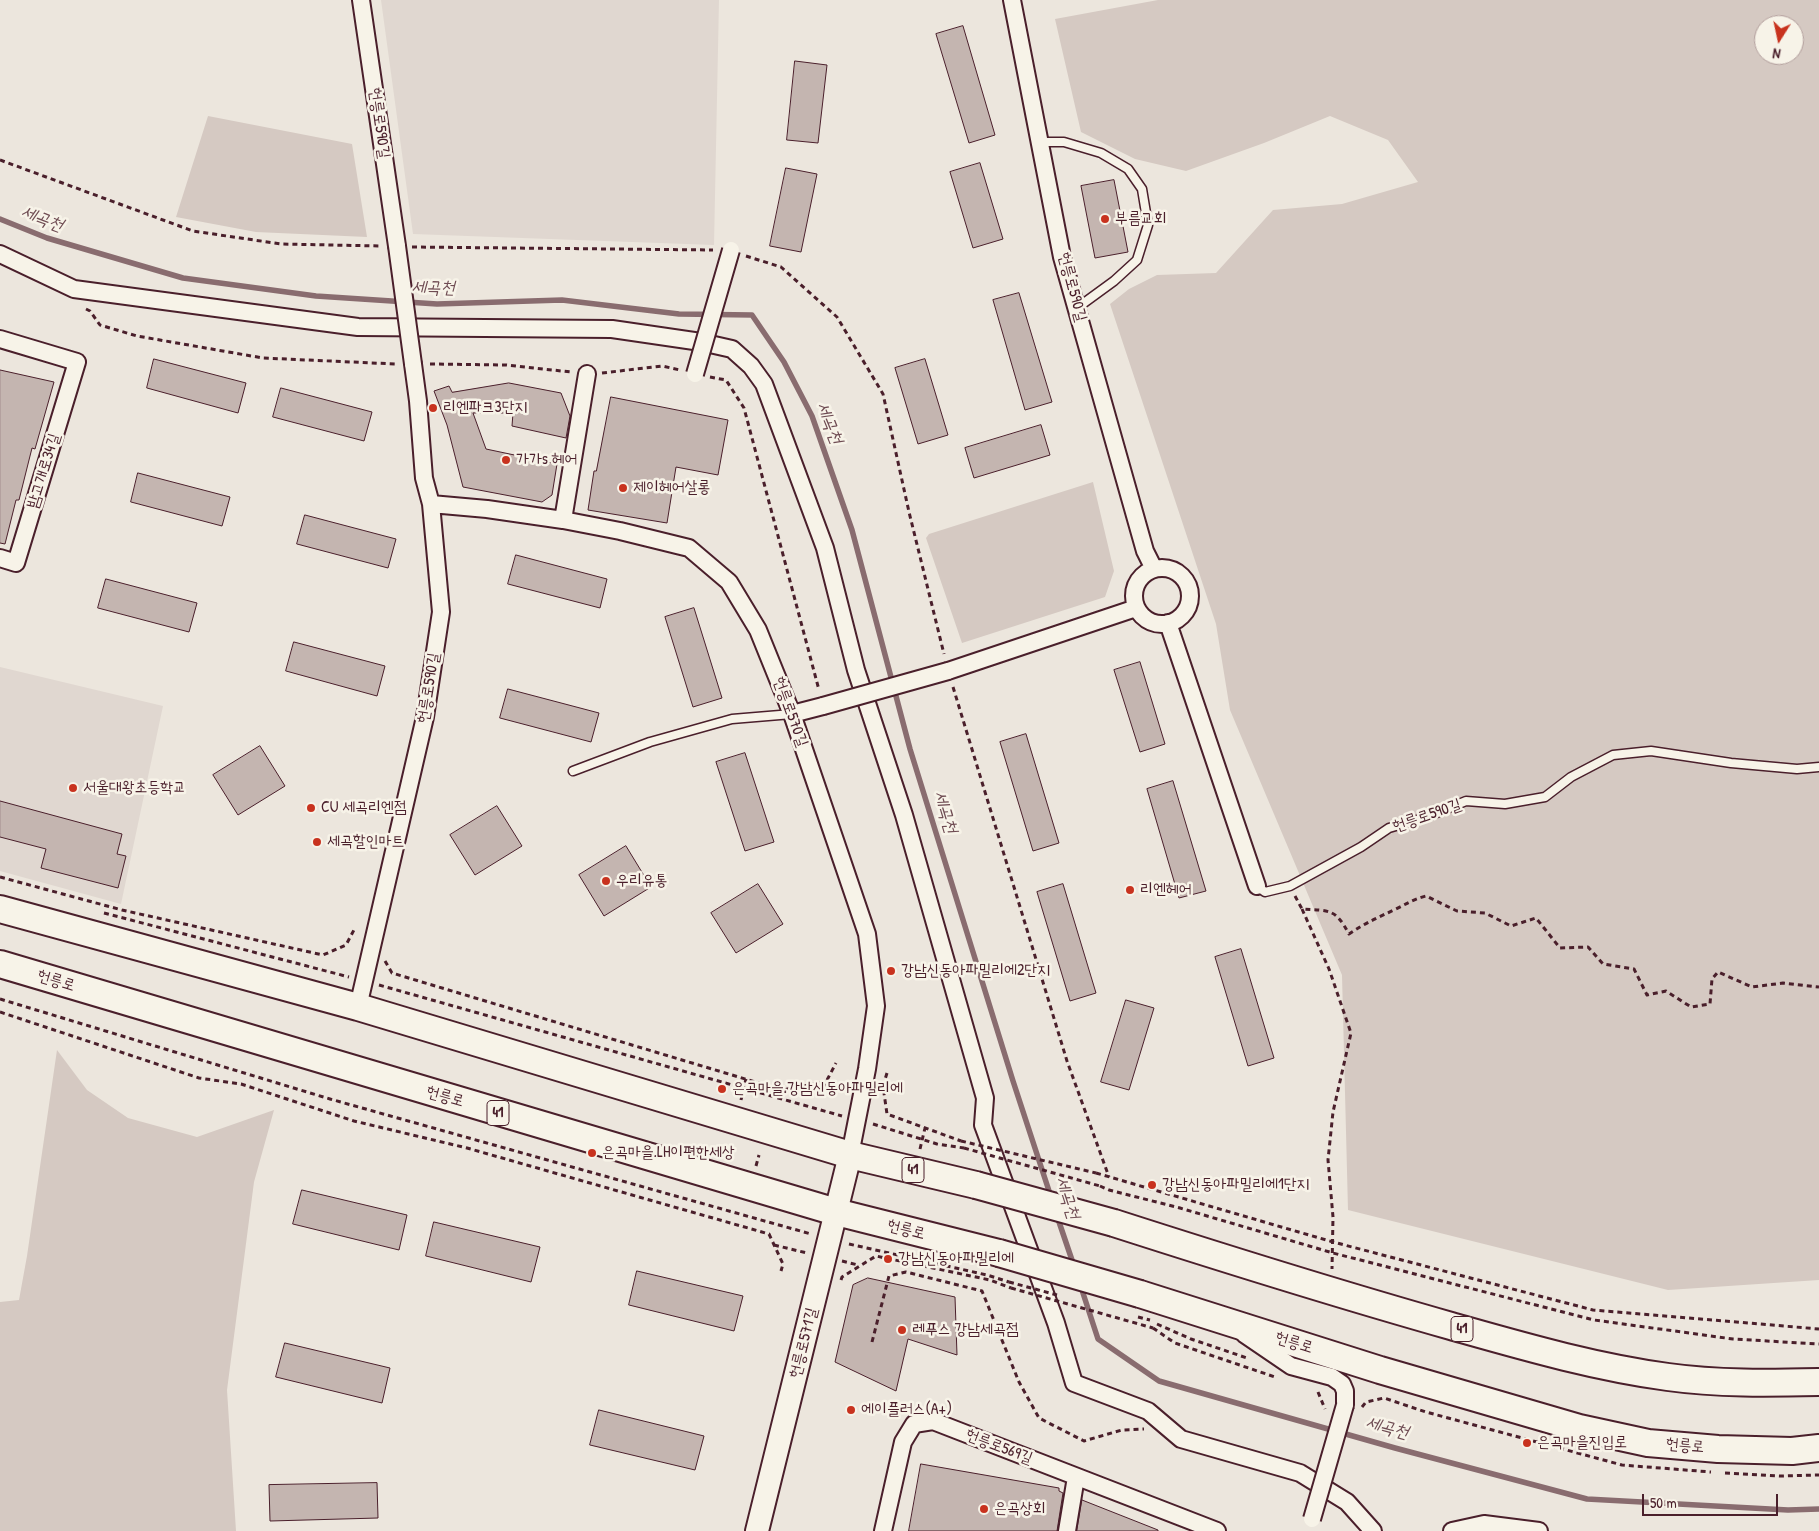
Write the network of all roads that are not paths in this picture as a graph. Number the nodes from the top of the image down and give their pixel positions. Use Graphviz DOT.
graph roads {
  1 [pos="361,0"];
  2 [pos="1012,0"];
  3 [pos="1040,142"];
  4 [pos="731,250"];
  5 [pos="0,254"];
  6 [pos="1077,308"];
  7 [pos="0,339"];
  8 [pos="588,374"];
  9 [pos="695,374"];
  10 [pos="431,504"];
  11 [pos="563,520"];
  12 [pos="0,558"];
  13 [pos="1154,569"];
  14 [pos="1136,608"];
  15 [pos="1168,623"];
  16 [pos="792,714"];
  17 [pos="1819,767"];
  18 [pos="573,771"];
  19 [pos="1257,886"];
  20 [pos="0,909"];
  21 [pos="0,964"];
  22 [pos="358,1007"];
  23 [pos="850,1155"];
  24 [pos="836,1212"];
  25 [pos="1228,1323"];
  26 [pos="1819,1382"];
  27 [pos="1819,1448"];
  28 [pos="1076,1477"];
  29 [pos="1311,1525"];
  30 [pos="757,1531"];
  31 [pos="883,1531"];
  32 [pos="1067,1531"];
  33 [pos="1217,1531"];
  34 [pos="1373,1531"];
  35 [pos="1452,1531"];
  36 [pos="1539,1531"];
  1 -- 10 [label="street, 헌릉로590길, bridge"];
  2 -- 3 [label="street, 헌릉로590길"];
  3 -- 6 [label="street, 헌릉로590길"];
  3 -- 6 [label="lane"];
  4 -- 9 [label="street, bridge"];
  5 -- 34 [label="street"];
  6 -- 13 [label="street, 헌릉로590길"];
  7 -- 12 [label="street, 밤고개로34길"];
  8 -- 11 [label="street"];
  10 -- 11 [label="street, 헌릉로570길"];
  10 -- 22 [label="street, 헌릉로590길"];
  11 -- 16 [label="street, 헌릉로570길"];
  13 -- 14 [label="street"];
  13 -- 15 [label="street"];
  14 -- 15 [label="street"];
  14 -- 16 [label="street, bridge"];
  15 -- 19 [label="street, 헌릉로590길"];
  16 -- 18 [label="lane"];
  16 -- 23 [label="street, 헌릉로570길"];
  17 -- 19 [label="lane, 헌릉로590길"];
  20 -- 22 [label="main road, 41"];
  21 -- 24 [label="main road, 헌릉로 / 41"];
  22 -- 23 [label="main road, 41"];
  23 -- 24 [label="street, 헌릉로571길"];
  23 -- 26 [label="main road, 41, bridge"];
  24 -- 25 [label="main road, 헌릉로 / 41, bridge"];
  24 -- 30 [label="street, 헌릉로571길"];
  25 -- 27 [label="main road, 헌릉로 / 41"];
  25 -- 29 [label="street, bridge"];
  28 -- 31 [label="street, 헌릉로569길"];
  28 -- 32 [label="street"];
  28 -- 33 [label="street, 헌릉로569길"];
  35 -- 36 [label="street"];
}
